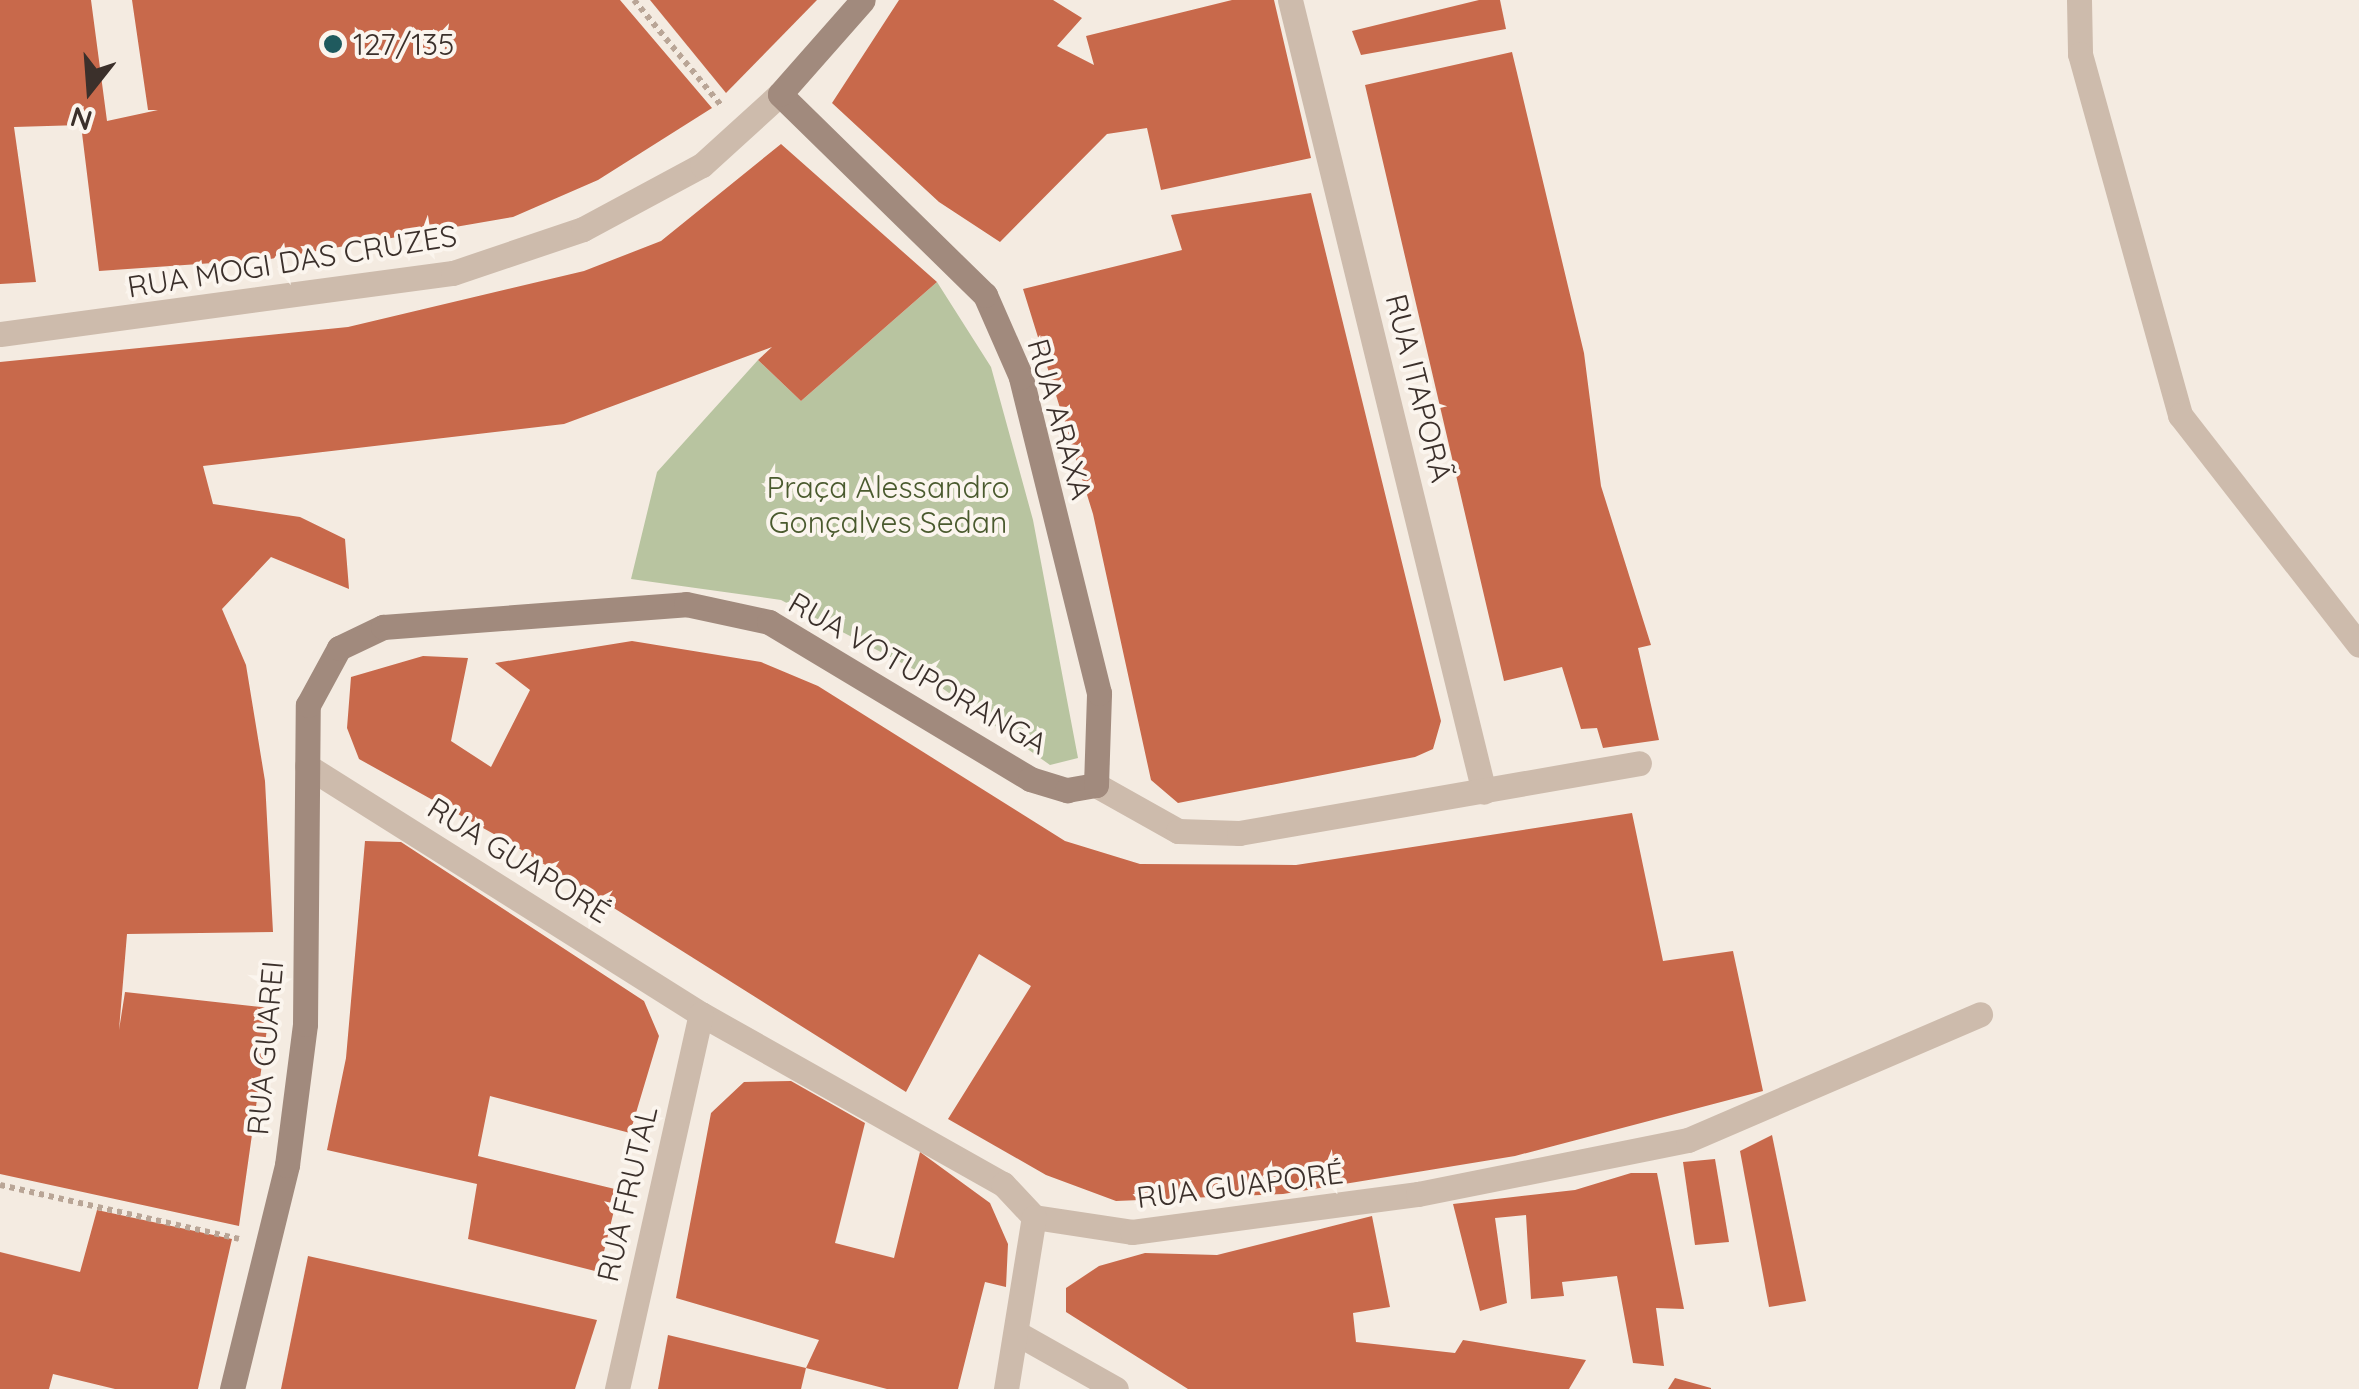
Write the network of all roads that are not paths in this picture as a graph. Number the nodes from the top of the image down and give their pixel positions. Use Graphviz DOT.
graph roads {
  1 [pos="862,0"];
  2 [pos="1290,0"];
  3 [pos="2079,0"];
  4 [pos="780,94"];
  5 [pos="0,334"];
  6 [pos="2359,645"];
  7 [pos="308,705"];
  8 [pos="1638,763"];
  9 [pos="307,766"];
  10 [pos="1096,785"];
  11 [pos="1484,792"];
  12 [pos="701,1014"];
  13 [pos="1980,1014"];
  14 [pos="1034,1217"];
  15 [pos="1020,1335"];
  16 [pos="232,1389"];
  17 [pos="617,1389"];
  18 [pos="1006,1389"];
  19 [pos="1116,1389"];
  1 -- 4 [label="street, RUA MOGI DAS CRUZES"];
  2 -- 11 [label="street, RUA ITAPORÃ"];
  3 -- 6 [label="street"];
  4 -- 5 [label="street, RUA MOGI DAS CRUZES"];
  4 -- 10 [label="street, RUA ARAXA"];
  7 -- 9 [label="street, RUA GUAREI"];
  7 -- 10 [label="street, RUA VOTUPORANGA"];
  8 -- 11 [label="street, RUA VOTUPORANGA"];
  9 -- 12 [label="street, RUA GUAPORÉ"];
  9 -- 16 [label="street, RUA GUAREI"];
  10 -- 11 [label="street, RUA VOTUPORANGA"];
  12 -- 14 [label="street, RUA GUAPORÉ"];
  12 -- 17 [label="street, RUA FRUTAL"];
  13 -- 14 [label="street, RUA GUAPORÉ"];
  14 -- 15 [label="street"];
  15 -- 18 [label="street"];
  15 -- 19 [label="street"];
}
